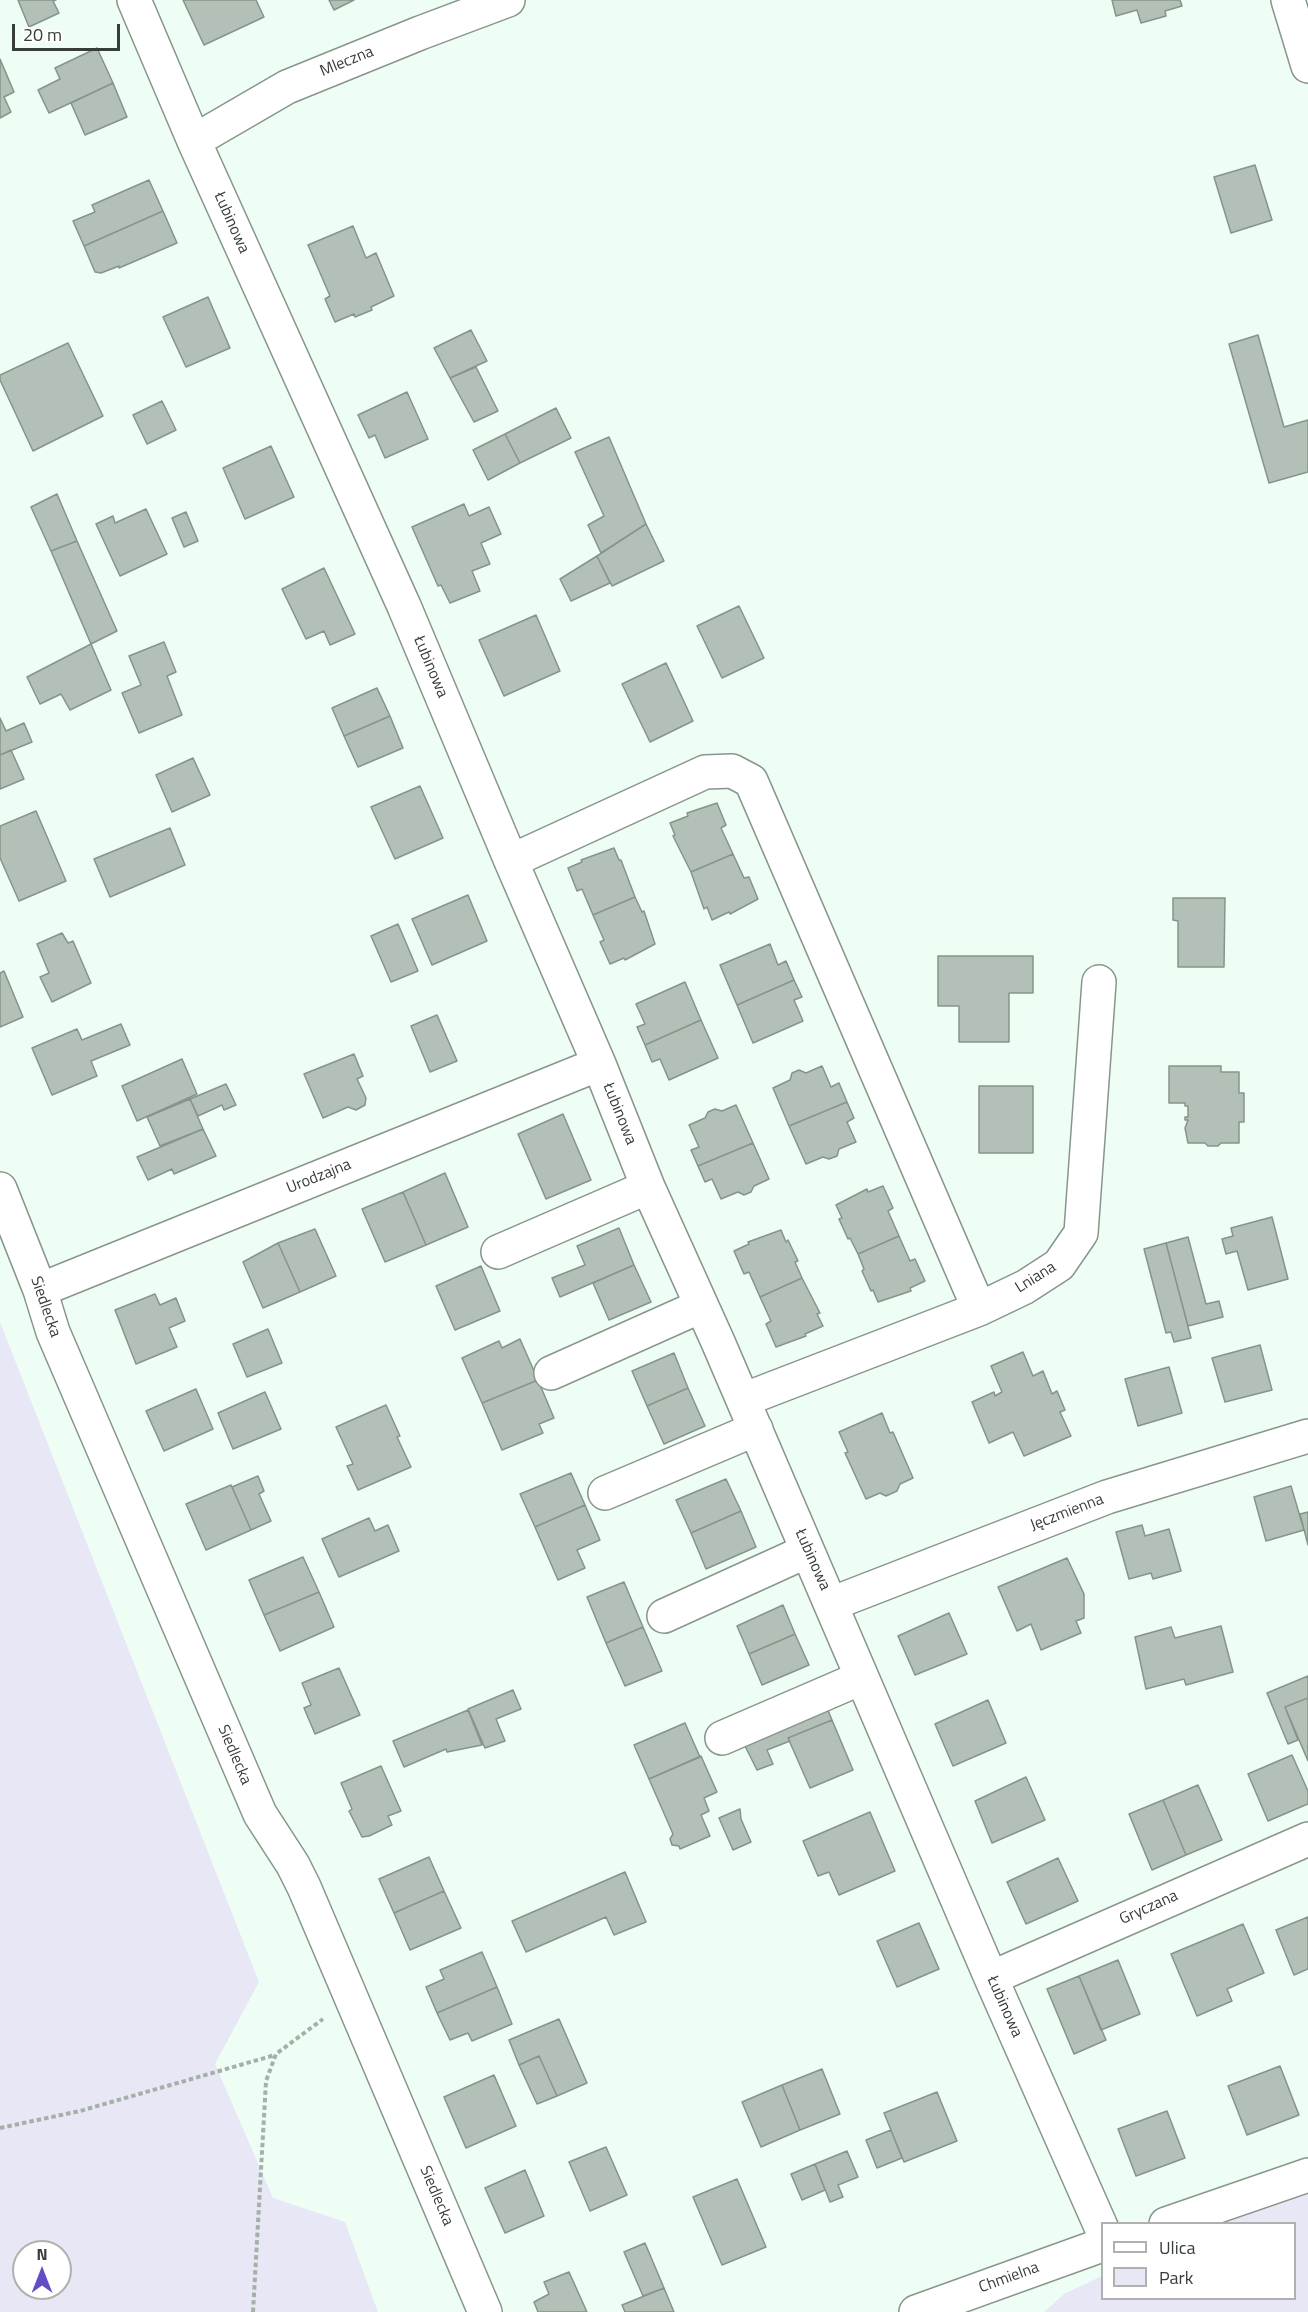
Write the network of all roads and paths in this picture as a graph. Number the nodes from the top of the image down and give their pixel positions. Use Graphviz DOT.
graph roads {
  1 [pos="134,0"];
  2 [pos="508,0"];
  3 [pos="1288,0"];
  4 [pos="1308,66"];
  5 [pos="194,141"];
  6 [pos="511,861"];
  7 [pos="1099,982"];
  8 [pos="599,1064"];
  9 [pos="648,1187"];
  10 [pos="0,1189"];
  11 [pos="498,1252"];
  12 [pos="40,1290"];
  13 [pos="701,1306"];
  14 [pos="978,1309"];
  15 [pos="551,1373"];
  16 [pos="749,1414"];
  17 [pos="1308,1436"];
  18 [pos="605,1493"];
  19 [pos="807,1551"];
  20 [pos="831,1604"];
  21 [pos="664,1616"];
  22 [pos="861,1678"];
  23 [pos="722,1738"];
  24 [pos="1308,1839"];
  25 [pos="991,1978"];
  26 [pos="353,1998"];
  27 [pos="276,2054"];
  28 [pos="0,2128"];
  29 [pos="1308,2175"];
  30 [pos="1169,2222"];
  31 [pos="1101,2227"];
  32 [pos="1101,2245"];
  33 [pos="253,2312"];
  34 [pos="485,2312"];
  35 [pos="916,2312"];
  1 -- 5 [label="street, Łubinowa"];
  2 -- 5 [label="street, Mleczna"];
  3 -- 4 [label="street"];
  5 -- 6 [label="street, Łubinowa"];
  6 -- 8 [label="street, Łubinowa"];
  6 -- 14 [label="street"];
  7 -- 14 [label="street, Lniana"];
  8 -- 9 [label="street, Łubinowa"];
  8 -- 12 [label="street, Urodzajna"];
  9 -- 11 [label="street"];
  9 -- 13 [label="street, Łubinowa"];
  10 -- 12 [label="street, Siedlecka"];
  12 -- 26 [label="street, Siedlecka"];
  13 -- 15 [label="street"];
  13 -- 16 [label="street, Łubinowa"];
  14 -- 16 [label="street, Lniana"];
  16 -- 18 [label="street, Lniana"];
  16 -- 19 [label="street, Łubinowa"];
  17 -- 20 [label="street, Jęczmienna"];
  19 -- 20 [label="street, Łubinowa"];
  19 -- 21 [label="street"];
  20 -- 22 [label="street, Łubinowa"];
  22 -- 23 [label="street"];
  22 -- 25 [label="street, Łubinowa"];
  24 -- 25 [label="street, Gryczana"];
  25 -- 31 [label="street, Łubinowa"];
  26 -- 27 [label="path"];
  26 -- 34 [label="street, Siedlecka"];
  27 -- 28 [label="path"];
  27 -- 33 [label="path"];
  29 -- 30 [label="street"];
  32 -- 35 [label="street, Chmielna"];
}
